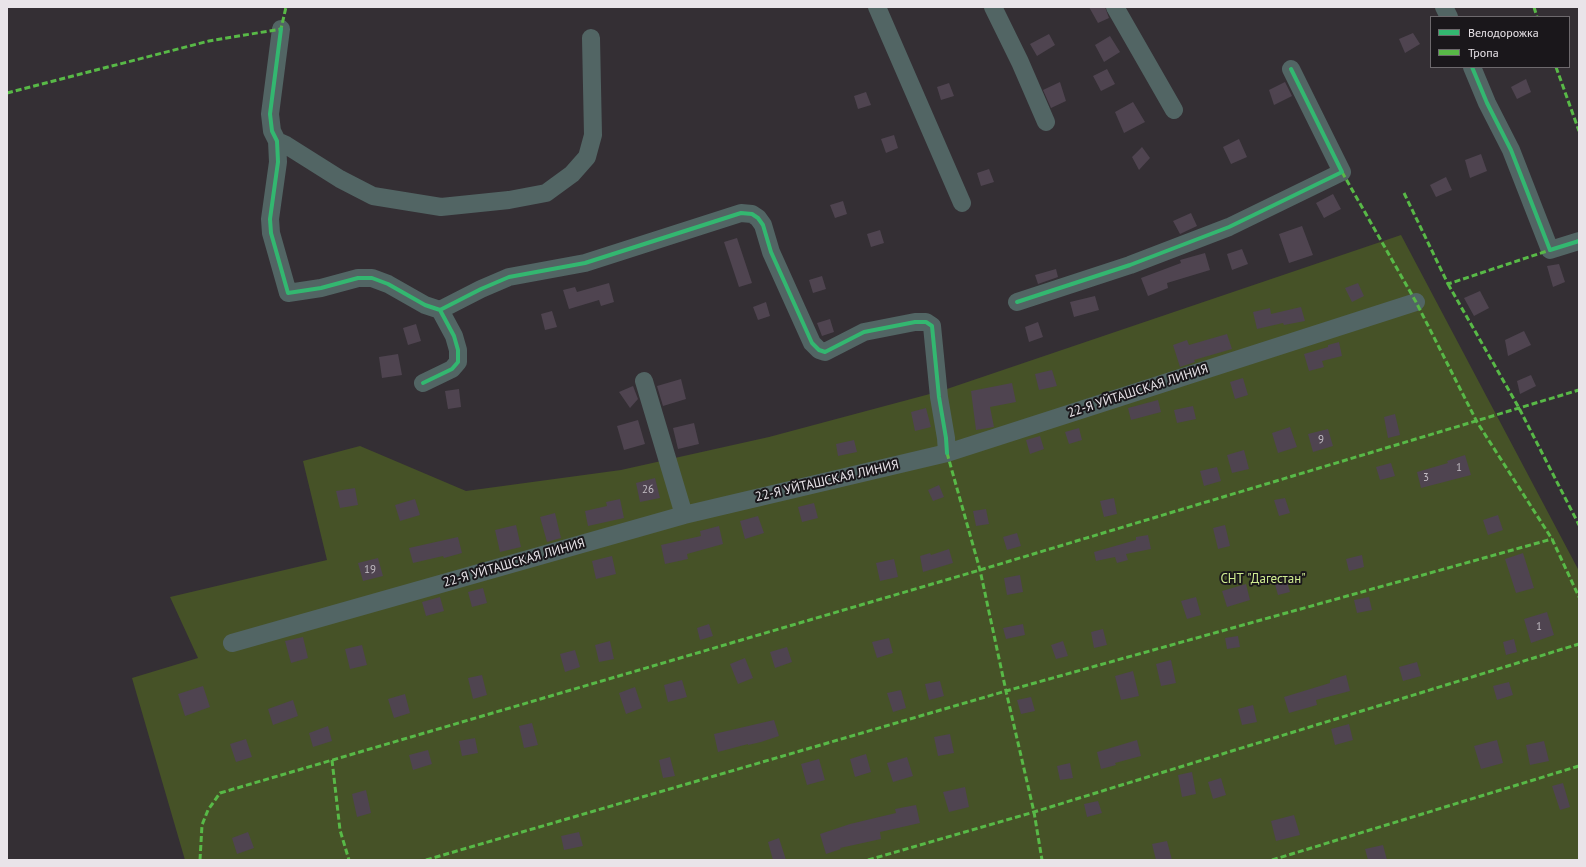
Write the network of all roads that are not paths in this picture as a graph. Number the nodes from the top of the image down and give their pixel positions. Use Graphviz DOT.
graph roads {
  1 [pos="877,7"];
  2 [pos="993,7"];
  3 [pos="1115,7"];
  4 [pos="1444,7"];
  5 [pos="1448,16"];
  6 [pos="281,28"];
  7 [pos="591,38"];
  8 [pos="1472,68"];
  9 [pos="1291,69"];
  10 [pos="1174,110"];
  11 [pos="1046,122"];
  12 [pos="276,141"];
  13 [pos="962,203"];
  14 [pos="1579,241"];
  15 [pos="1017,302"];
  16 [pos="1416,302"];
  17 [pos="440,310"];
  18 [pos="644,381"];
  19 [pos="423,383"];
  20 [pos="947,453"];
  21 [pos="684,515"];
  22 [pos="232,643"];
  1 -- 13 [label="street"];
  2 -- 11 [label="street"];
  3 -- 10 [label="street"];
  4 -- 5 [label="street"];
  6 -- 12 [label="street"];
  7 -- 12 [label="street"];
  8 -- 14 [label="street"];
  9 -- 15 [label="street"];
  12 -- 17 [label="street"];
  16 -- 20 [label="street, 22-Я УЙТАШСКАЯ ЛИНИЯ"];
  17 -- 19 [label="street"];
  17 -- 20 [label="street"];
  18 -- 21 [label="street"];
  20 -- 21 [label="street, 22-Я УЙТАШСКАЯ ЛИНИЯ"];
  21 -- 22 [label="street, 22-Я УЙТАШСКАЯ ЛИНИЯ"];
}
